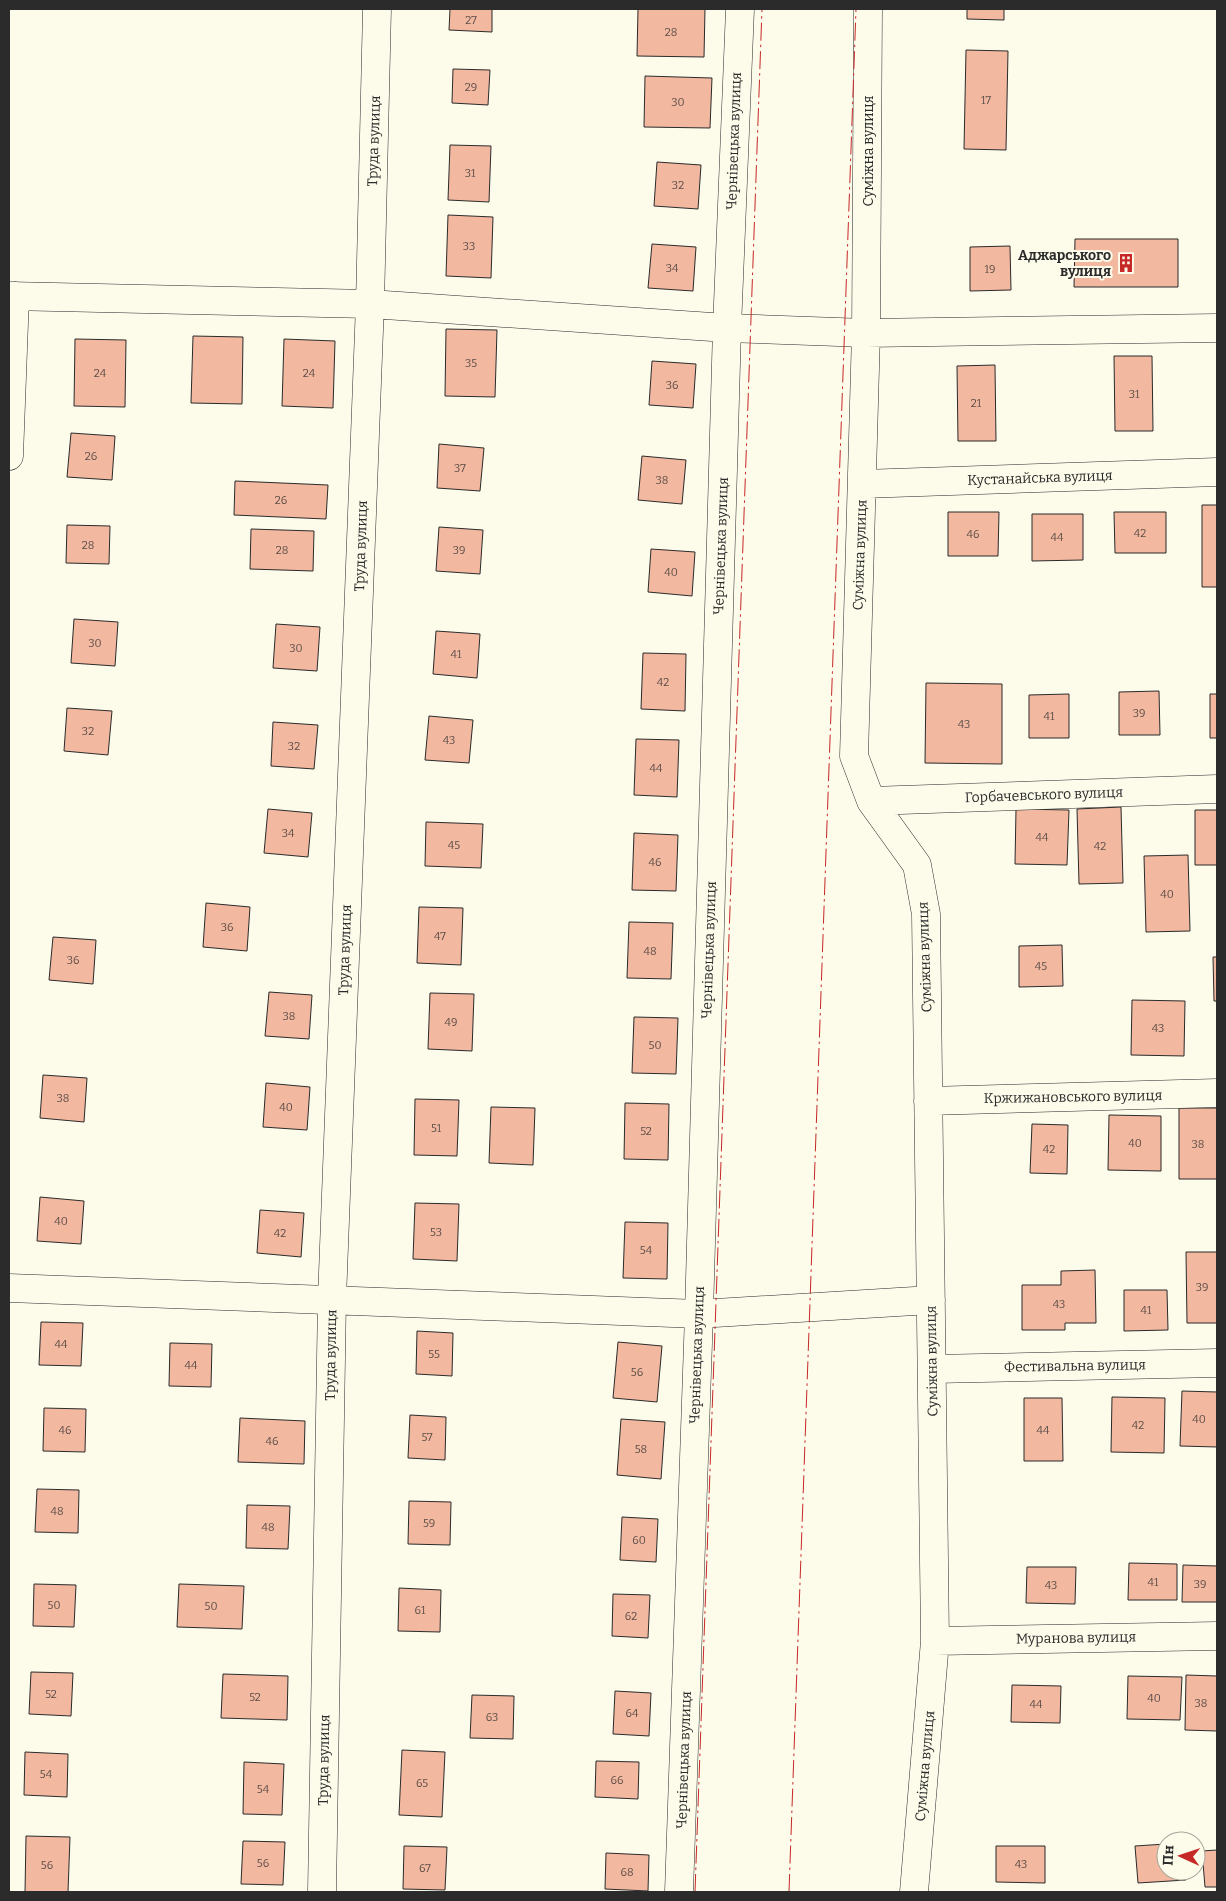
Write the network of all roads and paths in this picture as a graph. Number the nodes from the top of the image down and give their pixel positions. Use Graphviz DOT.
graph roads {
  1 [pos="378,9"];
  2 [pos="740,9"];
  3 [pos="868,9"];
  4 [pos="12,296"];
  5 [pos="370,304"];
  6 [pos="727,328"];
  7 [pos="1217,328"];
  8 [pos="866,333"];
  9 [pos="9,456"];
  10 [pos="1217,472"];
  11 [pos="862,484"];
  12 [pos="1217,789"];
  13 [pos="871,802"];
  14 [pos="1217,1093"];
  15 [pos="928,1101"];
  16 [pos="9,1288"];
  17 [pos="332,1299"];
  18 [pos="931,1300"];
  19 [pos="699,1314"];
  20 [pos="1217,1363"];
  21 [pos="932,1370"];
  22 [pos="1217,1636"];
  23 [pos="935,1640"];
  24 [pos="322,1892"];
  25 [pos="679,1892"];
  26 [pos="914,1892"];
  1 -- 5 [label="street, Труда вулиця"];
  2 -- 6 [label="street, Чернівецька вулиця"];
  3 -- 8 [label="street, Суміжна вулиця"];
  4 -- 5 [label="street"];
  4 -- 9 [label="street"];
  5 -- 6 [label="street"];
  5 -- 17 [label="street, Труда вулиця"];
  6 -- 8 [label="street"];
  6 -- 19 [label="street, Чернівецька вулиця"];
  7 -- 8 [label="street"];
  8 -- 11 [label="street, Суміжна вулиця"];
  10 -- 11 [label="street, Кустанайська вулиця"];
  11 -- 13 [label="street, Суміжна вулиця"];
  12 -- 13 [label="street, Горбачевського вулиця"];
  13 -- 15 [label="street, Суміжна вулиця"];
  14 -- 15 [label="street, Кржижановського вулиця"];
  15 -- 18 [label="street, Суміжна вулиця"];
  16 -- 17 [label="street"];
  17 -- 19 [label="street"];
  17 -- 24 [label="street, Труда вулиця"];
  18 -- 19 [label="street"];
  18 -- 21 [label="street, Суміжна вулиця"];
  19 -- 25 [label="street, Чернівецька вулиця"];
  20 -- 21 [label="street, Фестивальна вулиця"];
  21 -- 23 [label="street, Суміжна вулиця"];
  22 -- 23 [label="street, Муранова вулиця"];
  23 -- 26 [label="street, Суміжна вулиця"];
}
